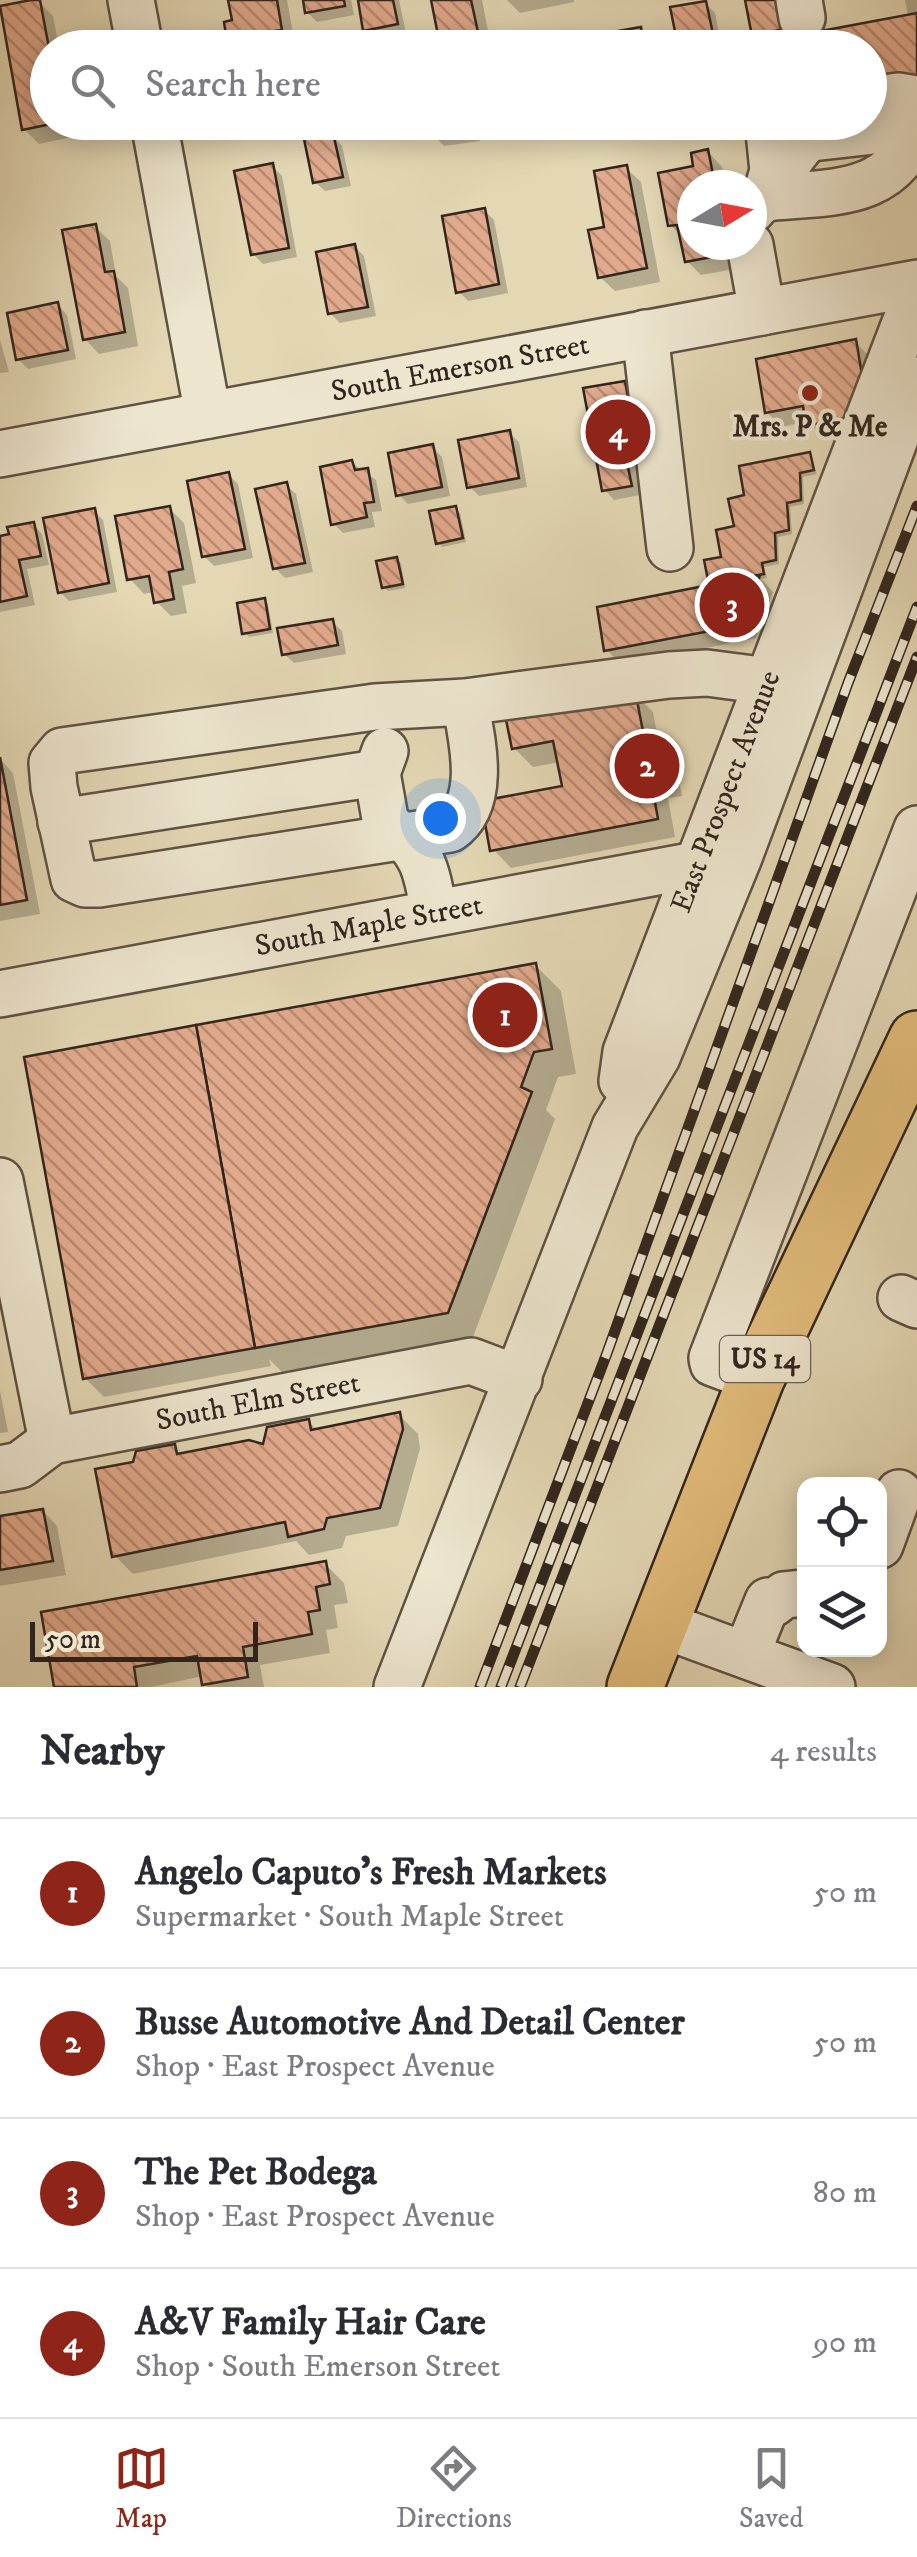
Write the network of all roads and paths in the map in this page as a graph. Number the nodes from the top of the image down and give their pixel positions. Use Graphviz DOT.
graph roads {
  1 [pos="131,0"];
  2 [pos="137,30"];
  3 [pos="887,98"];
  4 [pos="887,118"];
  5 [pos="916,121"];
  6 [pos="887,133"];
  7 [pos="157,140"];
  8 [pos="792,140"];
  9 [pos="815,140"];
  10 [pos="871,140"];
  11 [pos="767,185"];
  12 [pos="767,202"];
  13 [pos="753,260"];
  14 [pos="917,283"];
  15 [pos="917,292"];
  16 [pos="762,312"];
  17 [pos="645,333"];
  18 [pos="917,380"];
  19 [pos="208,416"];
  20 [pos="0,454"];
  21 [pos="670,548"];
  22 [pos="768,681"];
  23 [pos="464,702"];
  24 [pos="375,706"];
  25 [pos="381,762"];
  26 [pos="61,822"];
  27 [pos="917,829"];
  28 [pos="408,838"];
  29 [pos="718,860"];
  30 [pos="434,913"];
  31 [pos="0,994"];
  32 [pos="917,1039"];
  33 [pos="0,1180"];
  34 [pos="519,1379"];
  35 [pos="756,1379"];
  36 [pos="52,1441"];
  37 [pos="0,1469"];
  38 [pos="899,1492"];
  39 [pos="887,1525"];
  40 [pos="797,1572"];
  41 [pos="786,1597"];
  42 [pos="660,1624"];
  43 [pos="746,1656"];
  44 [pos="834,1674"];
  45 [pos="397,1687"];
  46 [pos="635,1687"];
  1 -- 2 [label="street"];
  3 -- 5 [label="street"];
  4 -- 5 [label="street"];
  5 -- 6 [label="street"];
  5 -- 12 [label="street"];
  7 -- 19 [label="street"];
  8 -- 11 [label="street"];
  9 -- 10 [label="street"];
  13 -- 16 [label="street"];
  14 -- 16 [label="street, South Emerson Street"];
  15 -- 22 [label="street, East Prospect Avenue"];
  16 -- 17 [label="street, South Emerson Street"];
  17 -- 19 [label="street, South Emerson Street"];
  17 -- 21 [label="street"];
  18 -- 29 [label="street, East Prospect Avenue"];
  19 -- 20 [label="street, South Emerson Street"];
  22 -- 23 [label="street"];
  22 -- 29 [label="street, East Prospect Avenue"];
  23 -- 24 [label="street"];
  23 -- 28 [label="street"];
  24 -- 25 [label="street"];
  24 -- 26 [label="street"];
  25 -- 26 [label="street"];
  25 -- 28 [label="street"];
  26 -- 28 [label="street"];
  27 -- 35 [label="street"];
  28 -- 30 [label="street"];
  29 -- 30 [label="street, South Maple Street"];
  29 -- 34 [label="street, East Prospect Avenue"];
  30 -- 31 [label="street, South Maple Street"];
  32 -- 35 [label="main road, US 14"];
  33 -- 36 [label="street"];
  34 -- 36 [label="street, South Elm Street"];
  34 -- 45 [label="street, East Prospect Avenue"];
  35 -- 42 [label="main road, US 14"];
  36 -- 37 [label="street, South Elm Street"];
  38 -- 39 [label="street"];
  40 -- 41 [label="street"];
  41 -- 43 [label="street"];
  42 -- 43 [label="street"];
  42 -- 46 [label="main road, US 14"];
  43 -- 44 [label="street"];
}
